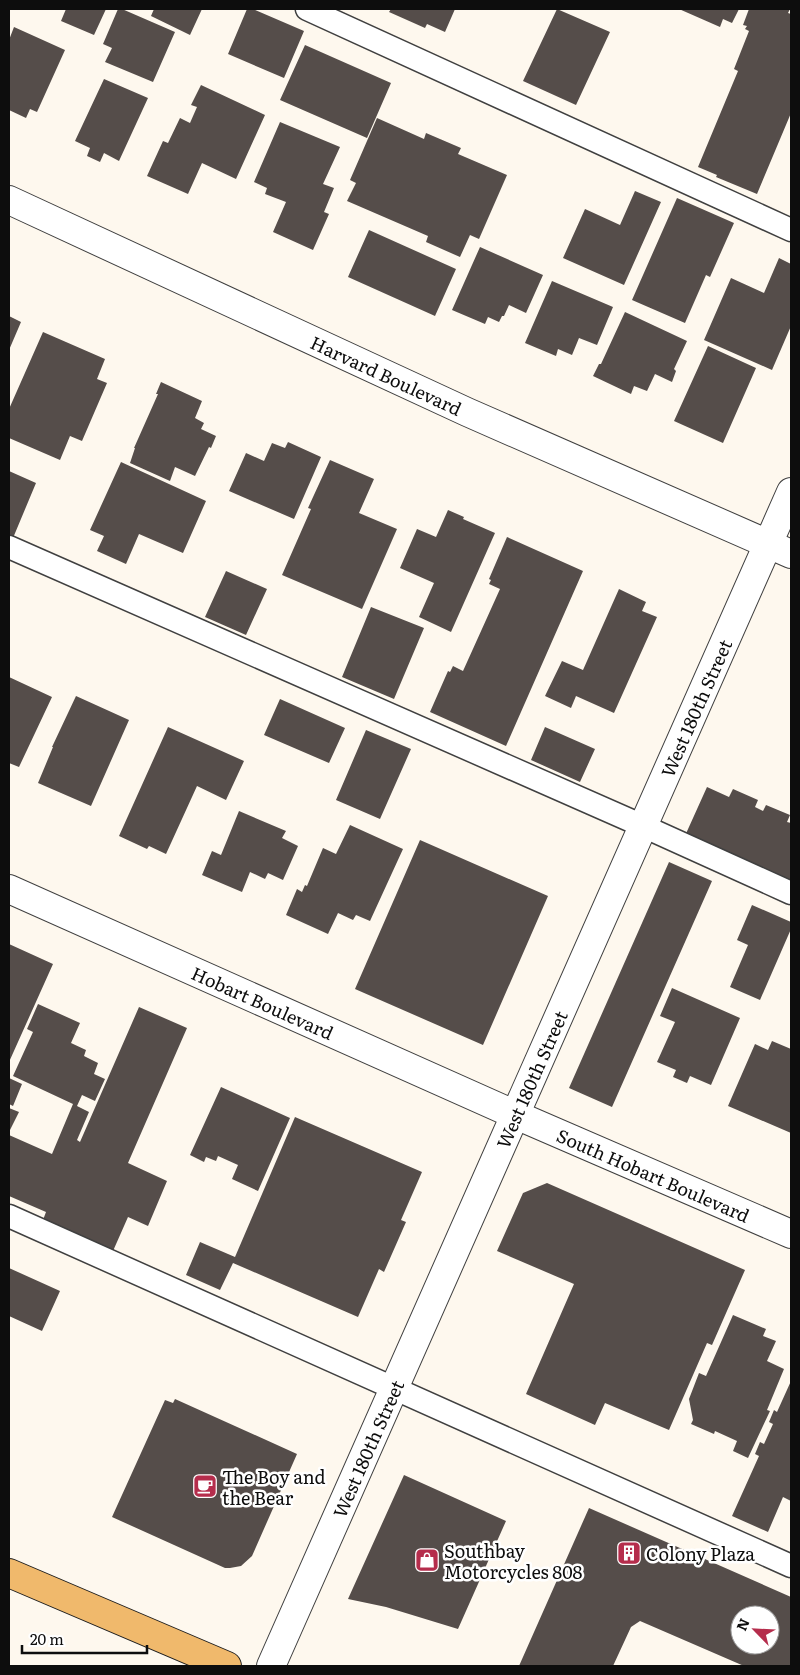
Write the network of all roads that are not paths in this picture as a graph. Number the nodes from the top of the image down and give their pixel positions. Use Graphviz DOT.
graph roads {
  1 [pos="307,9"];
  2 [pos="9,200"];
  3 [pos="791,230"];
  4 [pos="791,492"];
  5 [pos="9,547"];
  6 [pos="780,549"];
  7 [pos="643,826"];
  8 [pos="9,889"];
  9 [pos="791,893"];
  10 [pos="516,1115"];
  11 [pos="9,1216"];
  12 [pos="791,1234"];
  13 [pos="394,1388"];
  14 [pos="791,1566"];
  15 [pos="9,1573"];
  16 [pos="227,1666"];
  17 [pos="271,1666"];
  1 -- 3 [label="lane"];
  2 -- 6 [label="street, Harvard Boulevard"];
  4 -- 6 [label="street, West 180th Street"];
  5 -- 7 [label="lane"];
  6 -- 7 [label="street, West 180th Street"];
  7 -- 9 [label="lane"];
  7 -- 10 [label="street, West 180th Street"];
  8 -- 10 [label="street, Hobart Boulevard"];
  10 -- 12 [label="street, South Hobart Boulevard"];
  10 -- 13 [label="street, West 180th Street"];
  11 -- 13 [label="lane"];
  13 -- 14 [label="lane"];
  13 -- 17 [label="street, West 180th Street"];
  15 -- 16 [label="main road"];
}
